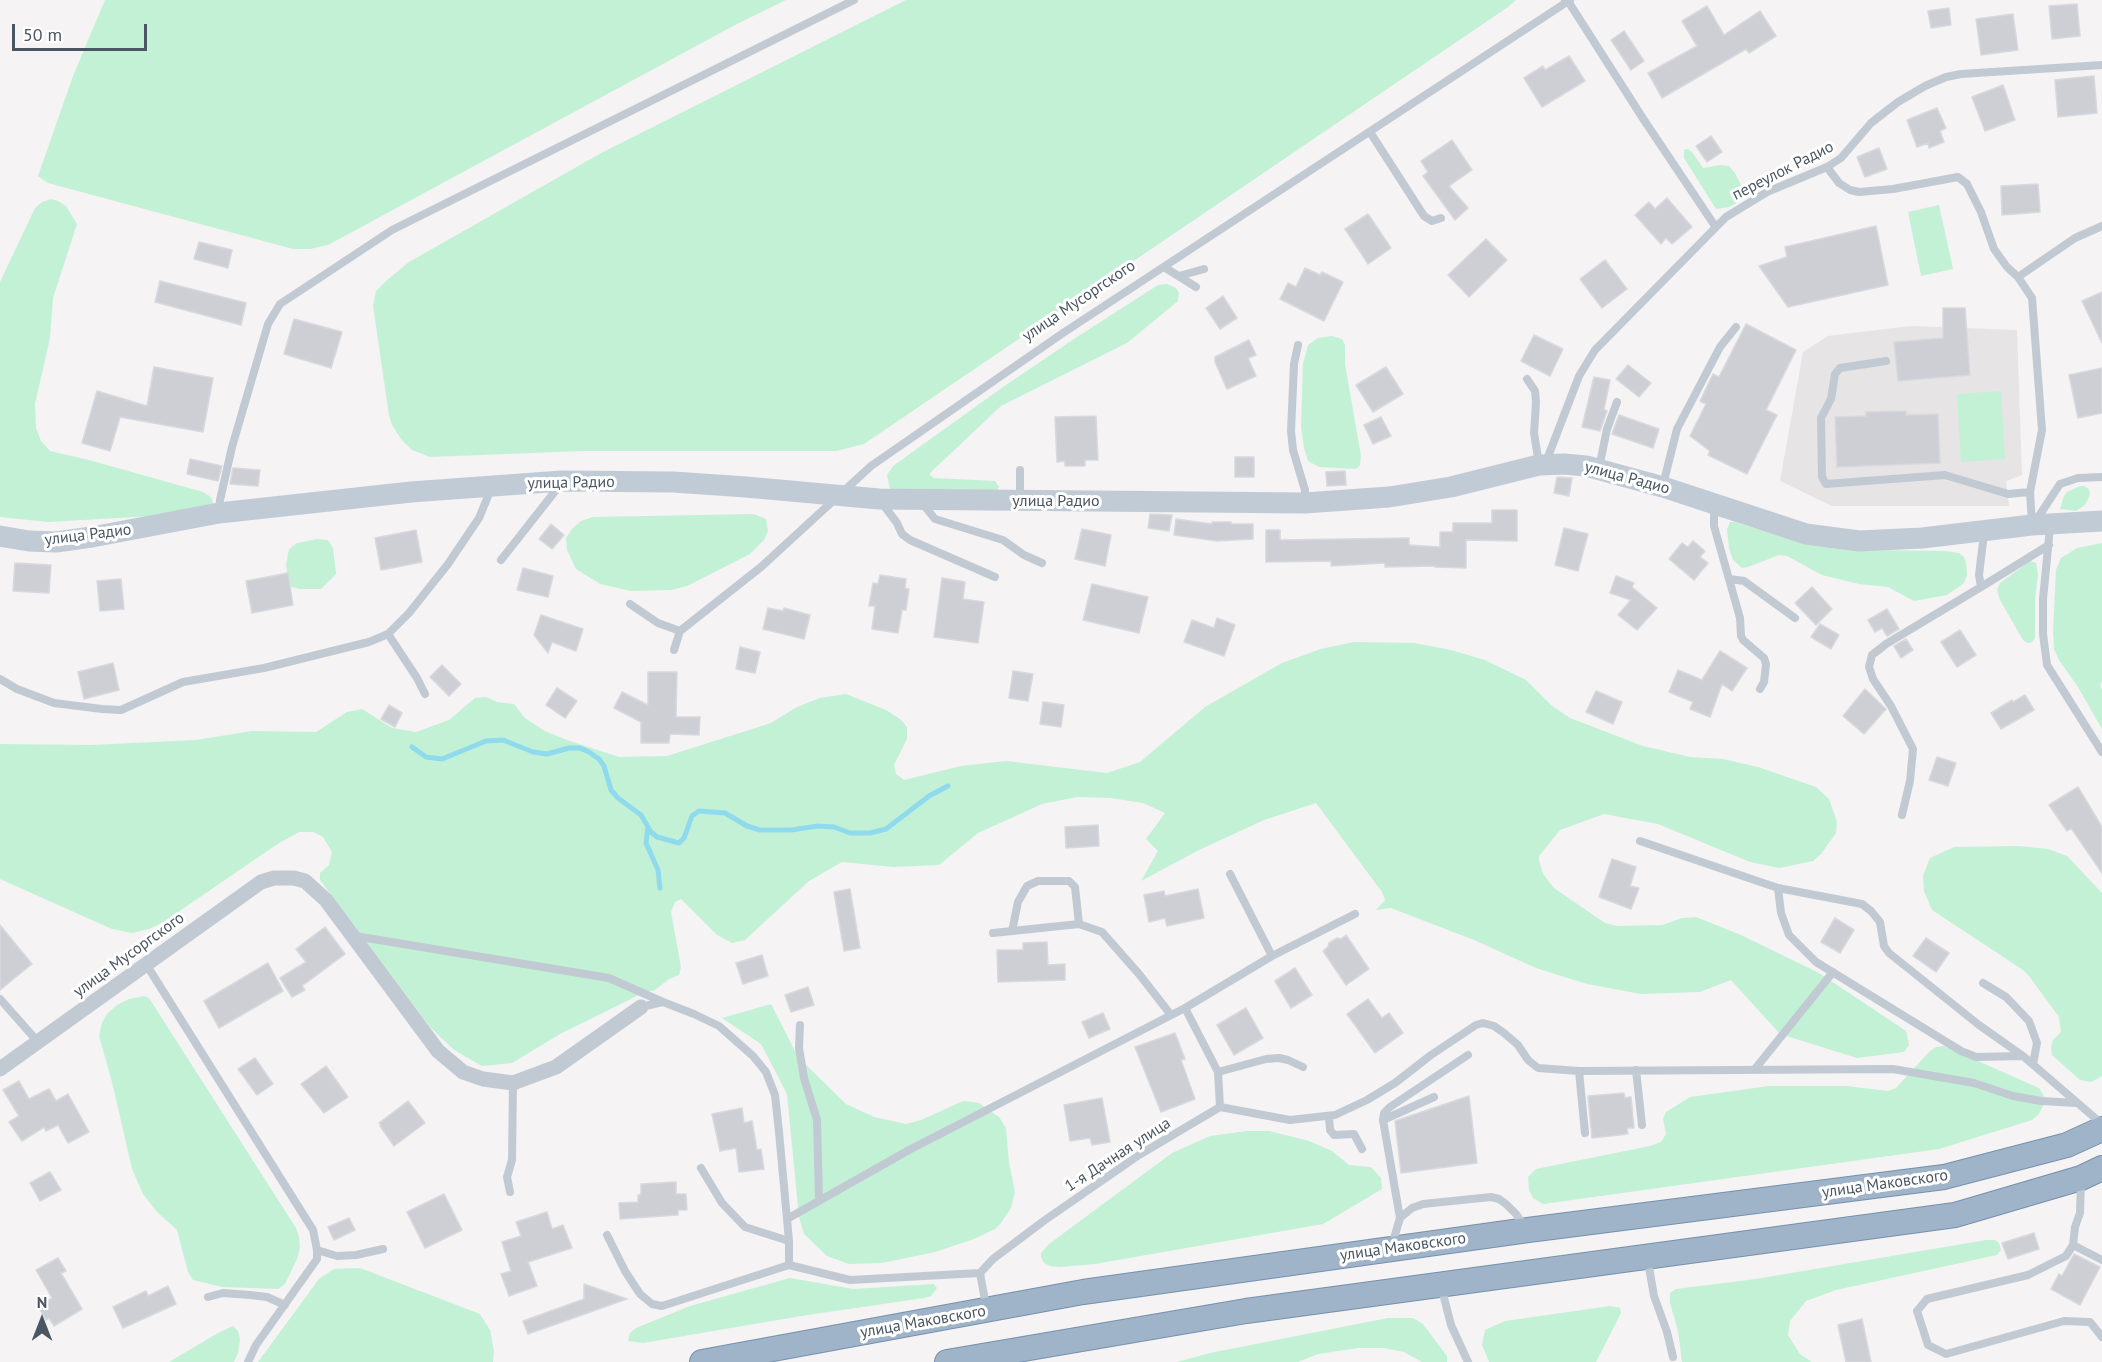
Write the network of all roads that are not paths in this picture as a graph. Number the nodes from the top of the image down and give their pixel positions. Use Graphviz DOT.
graph roads {
  1 [pos="854,0"];
  2 [pos="1568,0"];
  3 [pos="2102,65"];
  4 [pos="1370,132"];
  5 [pos="1827,167"];
  6 [pos="1441,218"];
  7 [pos="1715,226"];
  8 [pos="2102,226"];
  9 [pos="1164,267"];
  10 [pos="1204,269"];
  11 [pos="1179,276"];
  12 [pos="2018,277"];
  13 [pos="1196,286"];
  14 [pos="1736,327"];
  15 [pos="1298,345"];
  16 [pos="1886,361"];
  17 [pos="1527,379"];
  18 [pos="1617,402"];
  19 [pos="1542,465"];
  20 [pos="1598,469"];
  21 [pos="1020,470"];
  22 [pos="2102,477"];
  23 [pos="562,481"];
  24 [pos="493,485"];
  25 [pos="1663,487"];
  26 [pos="2030,492"];
  27 [pos="837,496"];
  28 [pos="879,499"];
  29 [pos="919,499"];
  30 [pos="1020,501"];
  31 [pos="1305,503"];
  32 [pos="1714,504"];
  33 [pos="219,513"];
  34 [pos="2102,519"];
  35 [pos="1984,532"];
  36 [pos="2044,532"];
  37 [pos="0,536"];
  38 [pos="501,560"];
  39 [pos="1042,563"];
  40 [pos="995,577"];
  41 [pos="1730,579"];
  42 [pos="1981,586"];
  43 [pos="630,604"];
  44 [pos="1795,618"];
  45 [pos="680,631"];
  46 [pos="388,634"];
  47 [pos="674,650"];
  48 [pos="0,679"];
  49 [pos="1761,689"];
  50 [pos="425,694"];
  51 [pos="2102,752"];
  52 [pos="1902,815"];
  53 [pos="1641,841"];
  54 [pos="1230,874"];
  55 [pos="1778,888"];
  56 [pos="1355,914"];
  57 [pos="1079,924"];
  58 [pos="1012,931"];
  59 [pos="993,933"];
  60 [pos="353,935"];
  61 [pos="1272,956"];
  62 [pos="146,964"];
  63 [pos="1833,972"];
  64 [pos="1983,983"];
  65 [pos="0,999"];
  66 [pos="663,1002"];
  67 [pos="641,1007"];
  68 [pos="1185,1008"];
  69 [pos="1171,1015"];
  70 [pos="800,1025"];
  71 [pos="39,1043"];
  72 [pos="1468,1055"];
  73 [pos="2024,1056"];
  74 [pos="2033,1064"];
  75 [pos="1303,1067"];
  76 [pos="0,1069"];
  77 [pos="1755,1069"];
  78 [pos="1636,1070"];
  79 [pos="1579,1071"];
  80 [pos="1218,1072"];
  81 [pos="513,1083"];
  82 [pos="1434,1096"];
  83 [pos="2077,1102"];
  84 [pos="1220,1107"];
  85 [pos="1329,1117"];
  86 [pos="1383,1120"];
  87 [pos="2102,1124"];
  88 [pos="1642,1125"];
  89 [pos="2102,1129"];
  90 [pos="1584,1133"];
  91 [pos="1362,1149"];
  92 [pos="701,1168"];
  93 [pos="2091,1173"];
  94 [pos="510,1192"];
  95 [pos="819,1200"];
  96 [pos="1400,1218"];
  97 [pos="787,1219"];
  98 [pos="1528,1230"];
  99 [pos="607,1235"];
  100 [pos="789,1241"];
  101 [pos="2073,1245"];
  102 [pos="383,1249"];
  103 [pos="1391,1249"];
  104 [pos="317,1250"];
  105 [pos="1647,1257"];
  106 [pos="2102,1260"];
  107 [pos="789,1265"];
  108 [pos="980,1273"];
  109 [pos="1441,1285"];
  110 [pos="208,1297"];
  111 [pos="285,1305"];
  112 [pos="986,1310"];
  113 [pos="2102,1337"];
  114 [pos="1023,1355"];
  115 [pos="1674,1357"];
  116 [pos="248,1362"];
  117 [pos="702,1362"];
  118 [pos="947,1362"];
  119 [pos="1468,1362"];
  1 -- 33 [label="lane"];
  2 -- 4 [label="lane, улица Мусоргского"];
  2 -- 7 [label="lane"];
  3 -- 5 [label="lane, переулок Радио"];
  4 -- 6 [label="lane"];
  4 -- 9 [label="lane, улица Мусоргского"];
  5 -- 7 [label="lane, переулок Радио"];
  5 -- 12 [label="lane"];
  7 -- 19 [label="lane, переулок Радио"];
  8 -- 12 [label="lane"];
  9 -- 11 [label="lane"];
  9 -- 27 [label="lane, улица Мусоргского"];
  10 -- 11 [label="lane"];
  11 -- 13 [label="lane"];
  12 -- 26 [label="lane"];
  14 -- 25 [label="lane"];
  15 -- 31 [label="lane"];
  16 -- 26 [label="lane"];
  17 -- 19 [label="lane"];
  18 -- 20 [label="lane"];
  19 -- 20 [label="main road, улица Радио"];
  19 -- 31 [label="main road, улица Радио"];
  20 -- 25 [label="main road, улица Радио"];
  21 -- 30 [label="lane"];
  22 -- 36 [label="lane"];
  23 -- 24 [label="main road, улица Радио"];
  23 -- 27 [label="main road, улица Радио"];
  23 -- 38 [label="lane"];
  24 -- 33 [label="main road, улица Радио"];
  24 -- 46 [label="lane"];
  25 -- 32 [label="main road, улица Радио"];
  26 -- 36 [label="lane"];
  27 -- 28 [label="main road, улица Радио"];
  27 -- 45 [label="lane, улица Мусоргского"];
  28 -- 29 [label="main road, улица Радио"];
  28 -- 40 [label="lane"];
  29 -- 30 [label="main road, улица Радио"];
  29 -- 39 [label="lane"];
  30 -- 31 [label="main road, улица Радио"];
  32 -- 35 [label="main road, улица Радио"];
  32 -- 41 [label="lane"];
  33 -- 37 [label="main road, улица Радио"];
  34 -- 36 [label="main road, улица Радио"];
  35 -- 36 [label="main road, улица Радио"];
  35 -- 42 [label="lane"];
  36 -- 42 [label="lane"];
  36 -- 51 [label="lane"];
  41 -- 44 [label="lane"];
  41 -- 49 [label="lane"];
  42 -- 52 [label="lane"];
  43 -- 45 [label="lane"];
  45 -- 47 [label="lane"];
  46 -- 48 [label="lane"];
  46 -- 50 [label="lane"];
  53 -- 55 [label="lane"];
  54 -- 61 [label="lane"];
  55 -- 63 [label="lane"];
  55 -- 73 [label="lane"];
  56 -- 61 [label="lane"];
  57 -- 58 [label="lane"];
  57 -- 58 [label="lane"];
  57 -- 69 [label="lane"];
  58 -- 59 [label="lane"];
  60 -- 62 [label="street, улица Мусоргского"];
  60 -- 66 [label="lane"];
  60 -- 81 [label="street"];
  61 -- 68 [label="lane"];
  62 -- 71 [label="street, улица Мусоргского"];
  62 -- 104 [label="lane"];
  63 -- 73 [label="lane"];
  63 -- 77 [label="lane"];
  64 -- 74 [label="lane"];
  65 -- 71 [label="lane"];
  66 -- 67 [label="lane"];
  66 -- 97 [label="lane"];
  67 -- 81 [label="street"];
  68 -- 69 [label="lane"];
  68 -- 80 [label="lane"];
  69 -- 95 [label="lane"];
  70 -- 95 [label="lane"];
  71 -- 76 [label="street, улица Мусоргского"];
  72 -- 86 [label="lane"];
  73 -- 74 [label="lane"];
  74 -- 83 [label="lane"];
  75 -- 80 [label="lane"];
  77 -- 78 [label="lane"];
  77 -- 83 [label="lane"];
  78 -- 79 [label="lane"];
  78 -- 88 [label="lane"];
  79 -- 85 [label="lane"];
  79 -- 90 [label="lane"];
  80 -- 84 [label="lane"];
  81 -- 94 [label="lane"];
  82 -- 86 [label="lane"];
  83 -- 87 [label="lane"];
  84 -- 85 [label="lane"];
  84 -- 108 [label="lane, 1-я Дачная улица"];
  85 -- 91 [label="lane"];
  86 -- 96 [label="lane"];
  89 -- 98 [label="highway, улица Маковского"];
  92 -- 100 [label="lane"];
  93 -- 101 [label="lane"];
  93 -- 105 [label="highway"];
  95 -- 97 [label="lane"];
  96 -- 98 [label="lane"];
  96 -- 103 [label="lane"];
  97 -- 100 [label="lane"];
  98 -- 103 [label="highway, улица Маковского"];
  99 -- 107 [label="lane"];
  100 -- 107 [label="lane"];
  101 -- 106 [label="lane"];
  101 -- 113 [label="lane"];
  102 -- 104 [label="lane"];
  103 -- 112 [label="highway, улица Маковского"];
  104 -- 111 [label="lane"];
  105 -- 109 [label="highway"];
  105 -- 115 [label="lane"];
  107 -- 108 [label="lane"];
  108 -- 112 [label="lane"];
  109 -- 114 [label="highway"];
  109 -- 119 [label="lane"];
  110 -- 111 [label="lane"];
  111 -- 116 [label="lane"];
  112 -- 117 [label="highway, улица Маковского"];
  114 -- 118 [label="highway"];
}
